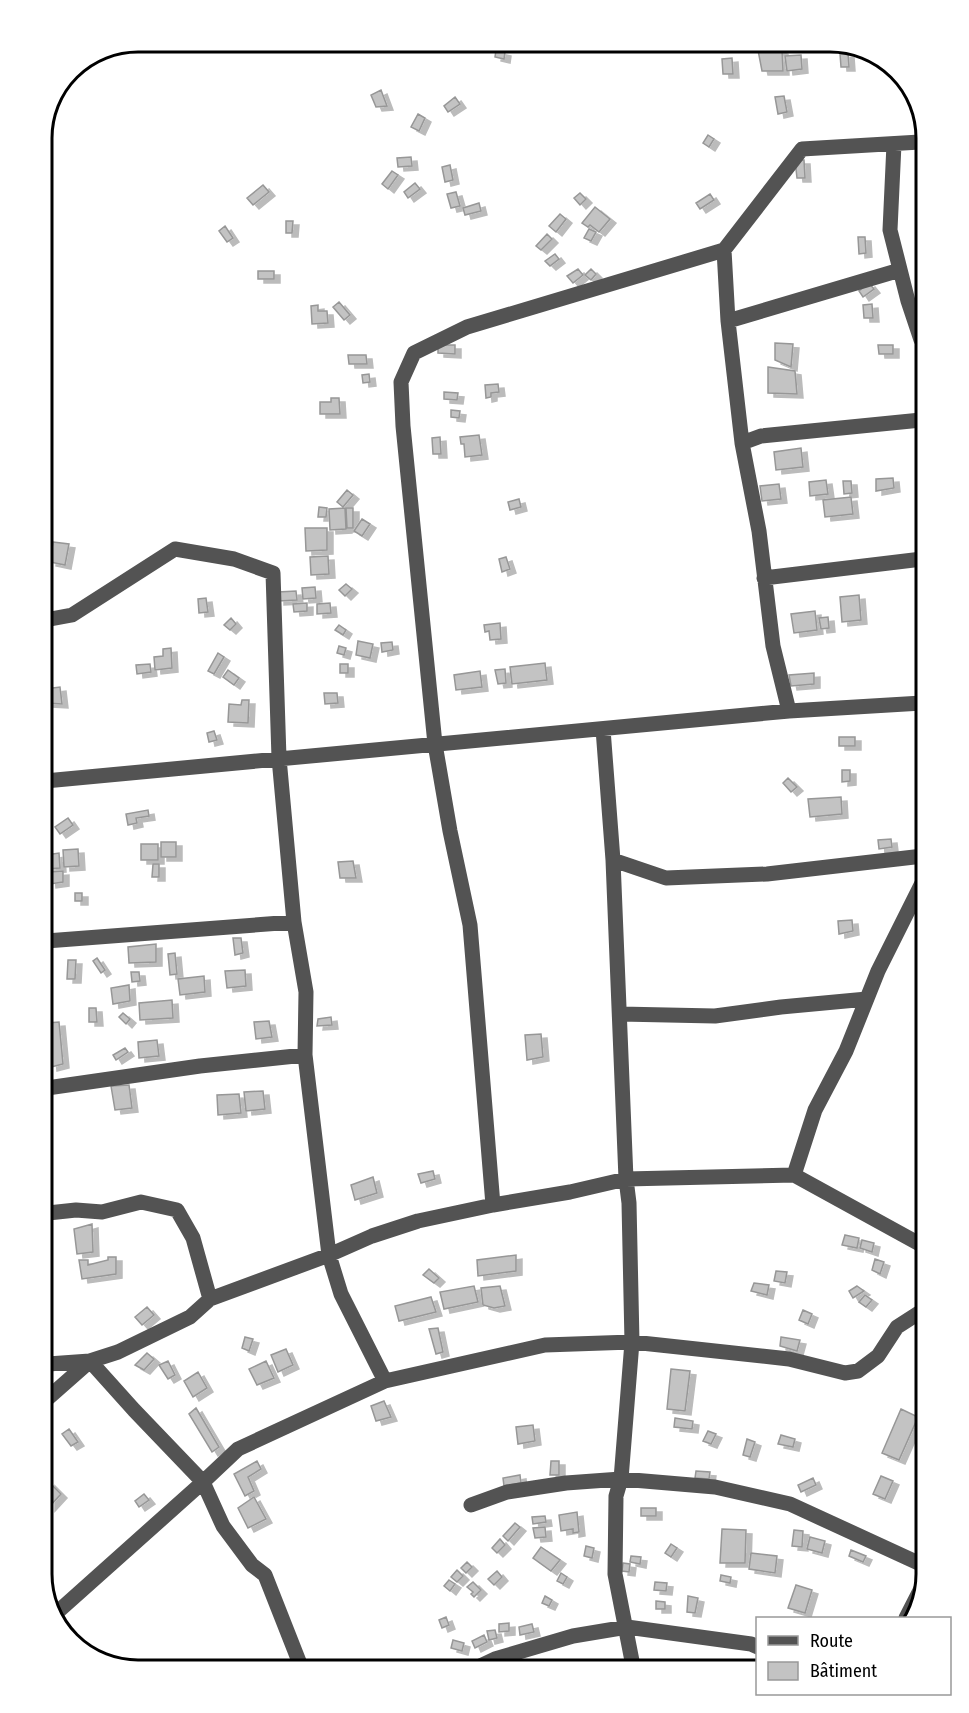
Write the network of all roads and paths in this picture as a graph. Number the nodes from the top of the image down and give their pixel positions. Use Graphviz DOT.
graph roads {
  1 [pos="916,142"];
  2 [pos="894,144"];
  3 [pos="724,250"];
  4 [pos="900,270"];
  5 [pos="728,321"];
  6 [pos="916,323"];
  7 [pos="916,420"];
  8 [pos="742,443"];
  9 [pos="916,560"];
  10 [pos="764,578"];
  11 [pos="53,619"];
  12 [pos="916,703"];
  13 [pos="789,711"];
  14 [pos="603,729"];
  15 [pos="435,744"];
  16 [pos="279,758"];
  17 [pos="53,780"];
  18 [pos="916,857"];
  19 [pos="613,860"];
  20 [pos="916,911"];
  21 [pos="294,922"];
  22 [pos="52,941"];
  23 [pos="867,999"];
  24 [pos="620,1014"];
  25 [pos="305,1055"];
  26 [pos="52,1087"];
  27 [pos="794,1175"];
  28 [pos="626,1179"];
  29 [pos="493,1205"];
  30 [pos="52,1213"];
  31 [pos="916,1242"];
  32 [pos="329,1256"];
  33 [pos="210,1299"];
  34 [pos="916,1315"];
  35 [pos="632,1342"];
  36 [pos="90,1361"];
  37 [pos="52,1365"];
  38 [pos="386,1381"];
  39 [pos="52,1394"];
  40 [pos="621,1479"];
  41 [pos="203,1482"];
  42 [pos="471,1505"];
  43 [pos="916,1562"];
  44 [pos="60,1610"];
  45 [pos="627,1627"];
  46 [pos="756,1646"];
  47 [pos="298,1660"];
  48 [pos="493,1660"];
  49 [pos="632,1660"];
  1 -- 2 [label="street"];
  2 -- 3 [label="street"];
  2 -- 4 [label="street"];
  3 -- 5 [label="street"];
  3 -- 15 [label="street"];
  4 -- 5 [label="street"];
  4 -- 6 [label="street"];
  5 -- 8 [label="street"];
  7 -- 8 [label="street"];
  8 -- 10 [label="street"];
  9 -- 10 [label="street"];
  10 -- 13 [label="street"];
  11 -- 16 [label="street"];
  12 -- 13 [label="street"];
  13 -- 14 [label="street"];
  14 -- 15 [label="street"];
  14 -- 19 [label="street"];
  15 -- 16 [label="street"];
  15 -- 29 [label="street"];
  16 -- 17 [label="street"];
  16 -- 21 [label="street"];
  18 -- 19 [label="street"];
  19 -- 24 [label="street"];
  20 -- 23 [label="street"];
  21 -- 22 [label="street"];
  21 -- 25 [label="street"];
  23 -- 24 [label="street"];
  23 -- 27 [label="street"];
  24 -- 28 [label="street"];
  25 -- 26 [label="street"];
  25 -- 32 [label="street"];
  27 -- 28 [label="street"];
  27 -- 31 [label="street"];
  28 -- 29 [label="street"];
  28 -- 35 [label="street"];
  29 -- 32 [label="street"];
  30 -- 33 [label="street"];
  32 -- 33 [label="street"];
  32 -- 38 [label="street"];
  33 -- 36 [label="street"];
  34 -- 35 [label="street"];
  35 -- 38 [label="street"];
  35 -- 40 [label="street"];
  36 -- 37 [label="street"];
  36 -- 39 [label="street"];
  36 -- 41 [label="street"];
  38 -- 41 [label="street"];
  40 -- 42 [label="street"];
  40 -- 43 [label="street"];
  40 -- 45 [label="street"];
  41 -- 44 [label="street"];
  41 -- 47 [label="street"];
  45 -- 46 [label="street"];
  45 -- 48 [label="street"];
  45 -- 49 [label="street"];
}
